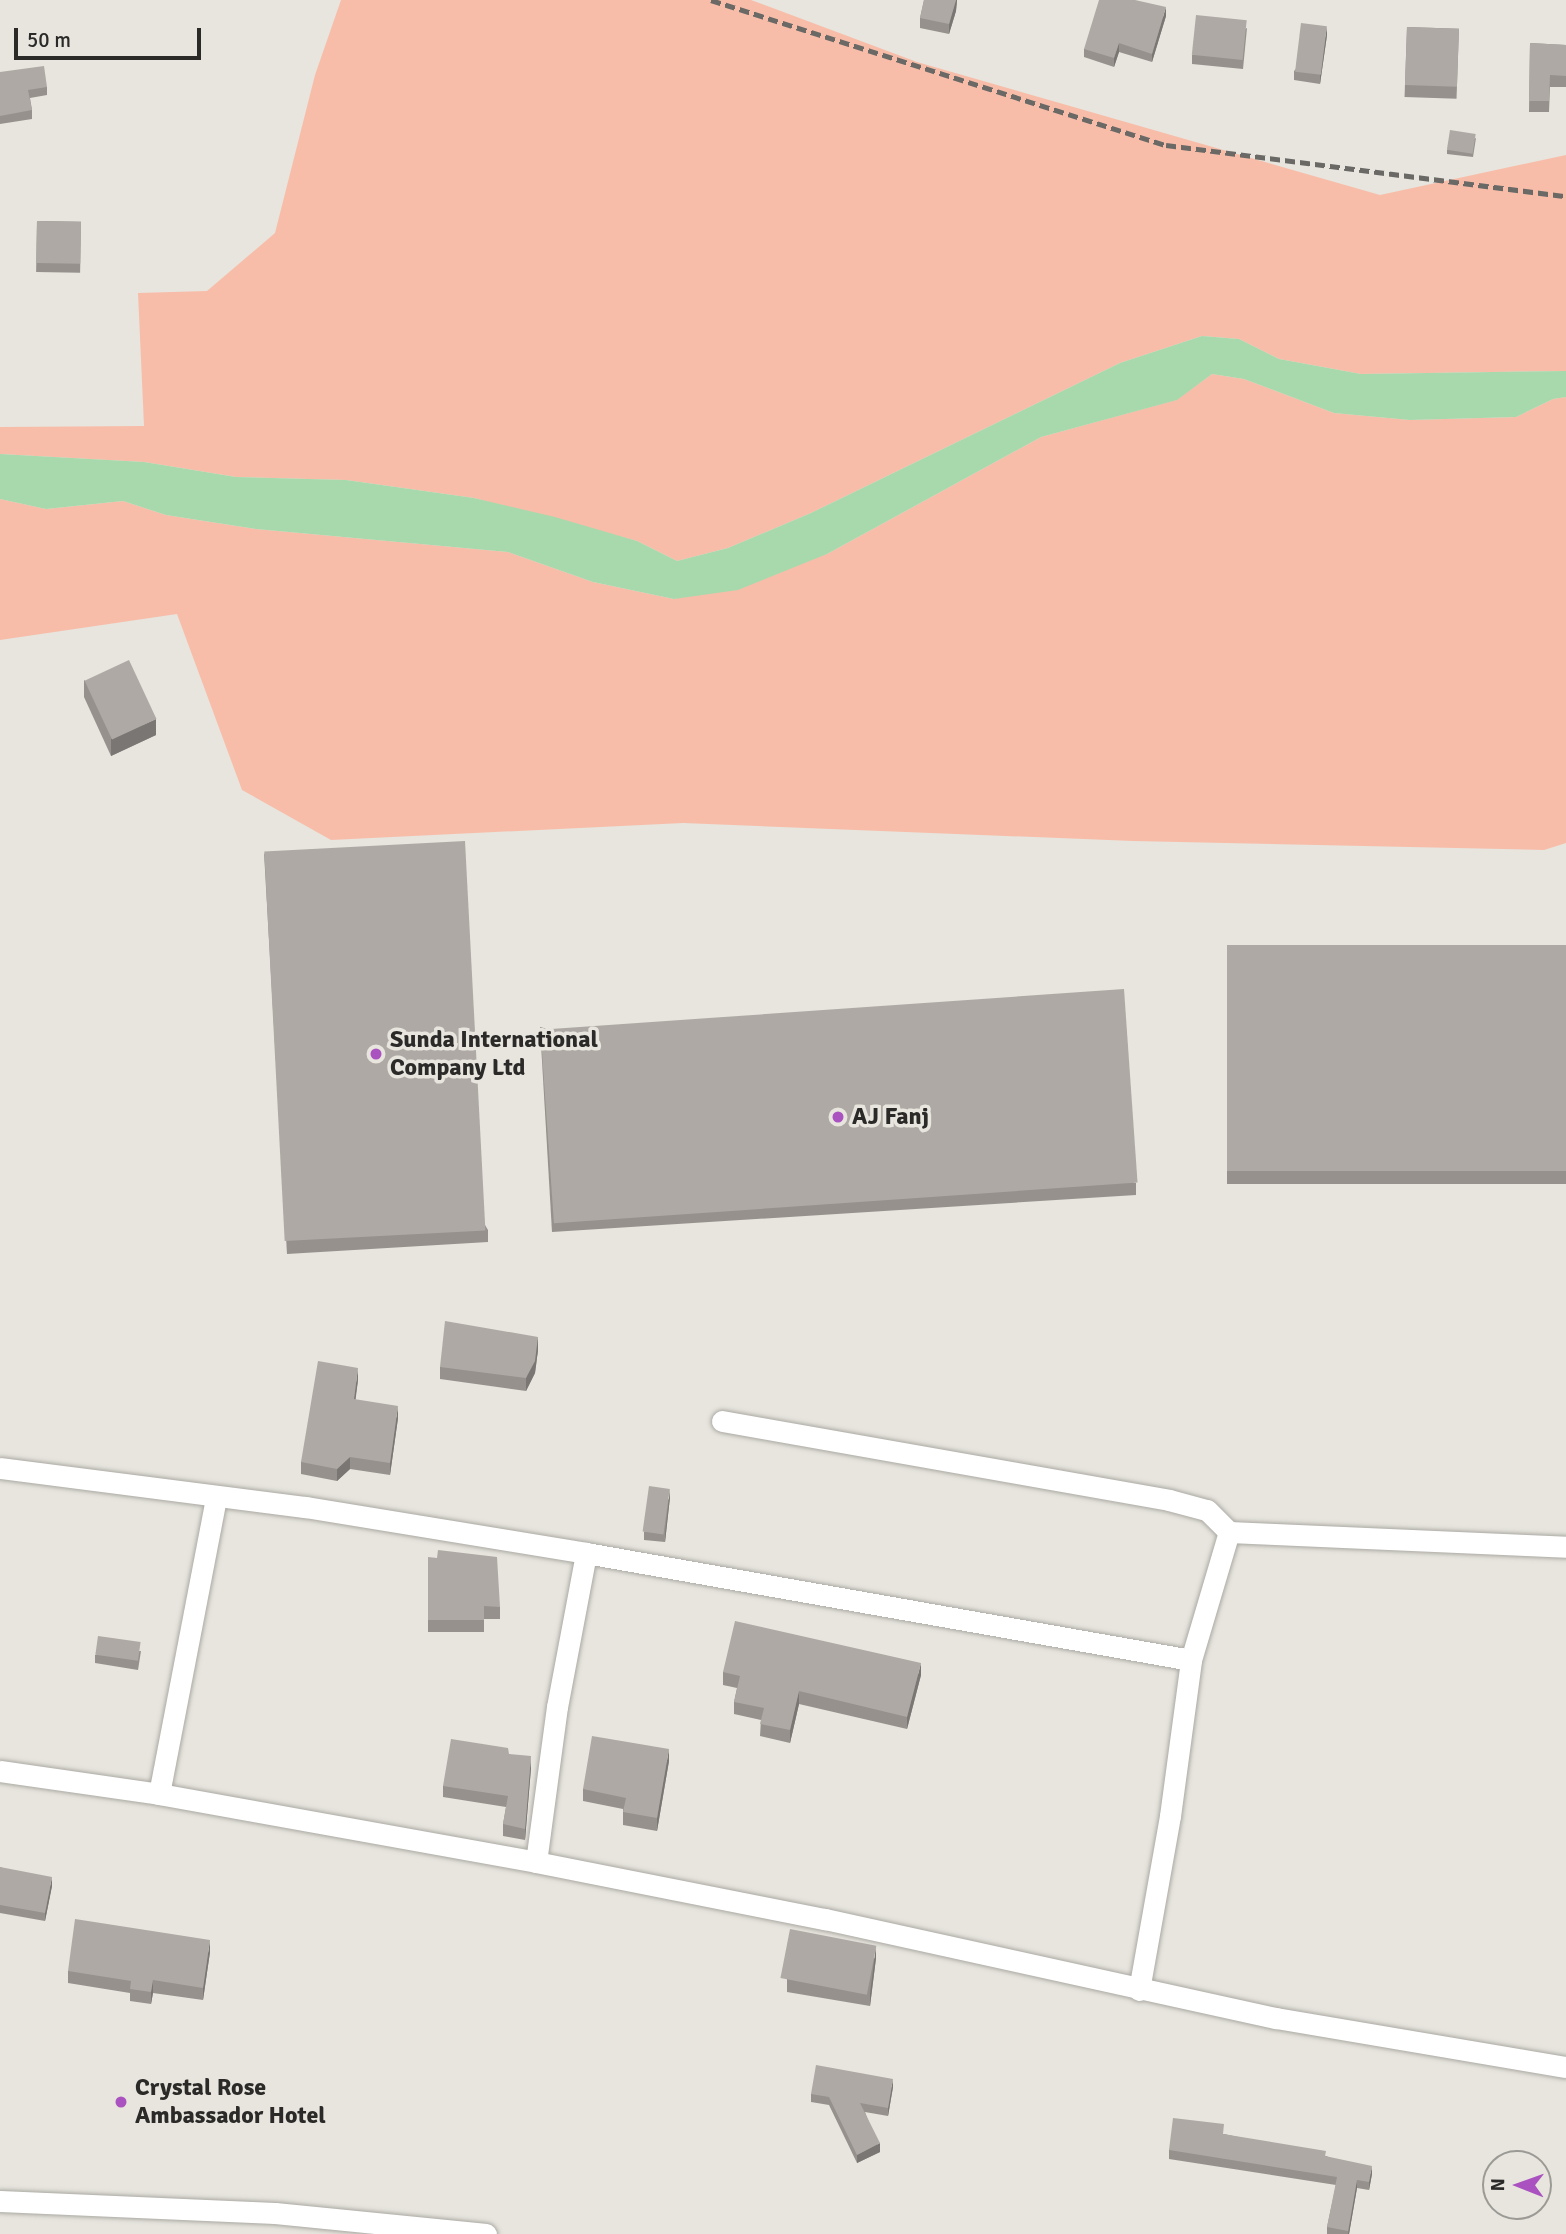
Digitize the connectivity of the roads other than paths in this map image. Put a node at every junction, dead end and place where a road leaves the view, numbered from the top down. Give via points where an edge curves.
1 (722, 1421) dead end
2 (0, 1468) edge
3 (216, 1497) junction
4 (1229, 1532) junction
5 (1566, 1547) edge
6 (586, 1553) junction
7 (1191, 1660) junction
8 (0, 1771) edge
9 (159, 1794) junction
10 (536, 1862) junction
11 (1139, 1990) junction
12 (1566, 2067) edge
13 (0, 2202) edge
14 (486, 2234) edge

1 - 4 street via 1169,1500 1206,1510
2 - 3 street
3 - 6 street
3 - 9 street
4 - 5 street
4 - 7 street
6 - 7 street
6 - 10 street via 557,1707
7 - 11 street via 1170,1816
8 - 9 street
9 - 10 street
10 - 11 street via 825,1919
11 - 12 street
13 - 14 street via 275,2213

